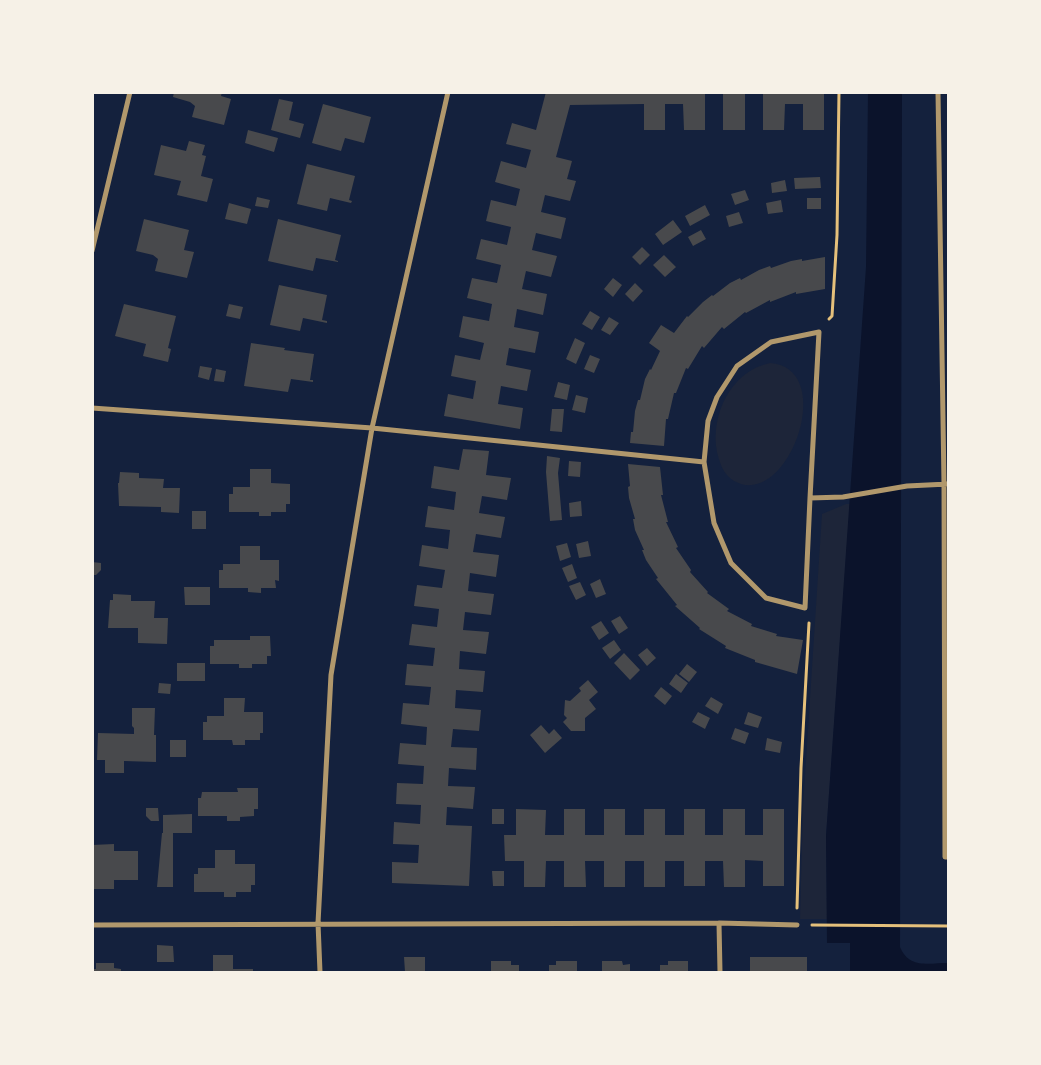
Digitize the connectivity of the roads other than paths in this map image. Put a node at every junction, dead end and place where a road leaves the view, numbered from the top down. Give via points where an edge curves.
1 (130, 92) edge
2 (448, 92) edge
3 (938, 92) edge
4 (92, 251) edge
5 (92, 408) edge
6 (372, 428) junction
7 (704, 462) junction
8 (946, 484) edge
9 (810, 498) junction
10 (948, 857) edge
11 (318, 923) junction
12 (719, 924) junction
13 (92, 925) edge
14 (797, 925) road end
15 (320, 972) edge
16 (720, 972) edge

1 - 4 street
2 - 6 street
3 - 8 street
5 - 6 street
6 - 7 street
6 - 11 street via 331,675
7 - 9 street via 714,523 731,563 766,598 805,608
7 - 9 street via 708,421 717,397 736,366 770,342 819,332
8 - 9 street
8 - 10 street via 945,857
11 - 12 street
11 - 13 street
11 - 15 street
12 - 14 street
12 - 16 street

